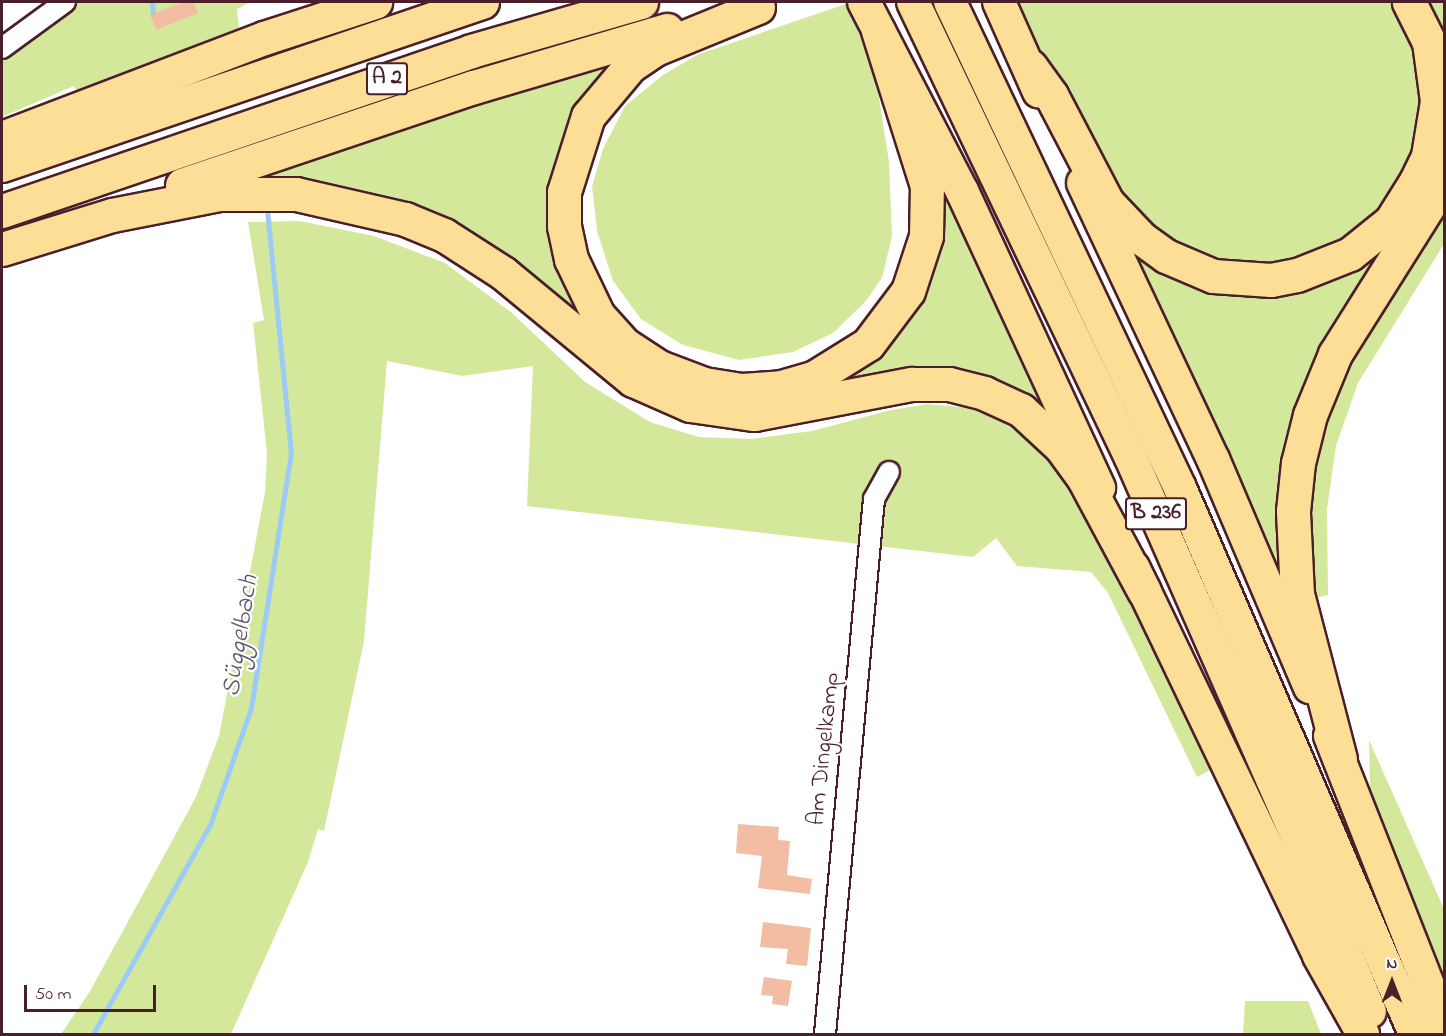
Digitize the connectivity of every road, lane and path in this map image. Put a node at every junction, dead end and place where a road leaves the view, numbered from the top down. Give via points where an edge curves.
1 (65, 2) edge
2 (326, 2) edge
3 (375, 2) edge
4 (482, 2) edge
5 (641, 2) edge
6 (864, 2) edge
7 (913, 2) edge
8 (950, 2) edge
9 (999, 2) edge
10 (1409, 2) edge
11 (769, 4) edge
12 (878, 31) junction
13 (264, 38) junction
14 (2, 48) edge
15 (1030, 66) junction
16 (2, 138) edge
17 (2, 165) edge
18 (1444, 181) edge
19 (2, 211) edge
20 (112, 215) junction
21 (2, 249) edge
22 (889, 472) dead end
23 (1144, 591) junction
24 (1340, 759) junction
25 (1444, 1025) edge
26 (825, 1035) edge
27 (1363, 1035) edge
28 (1379, 1035) edge
29 (1415, 1035) edge

1 - 14 street
2 - 13 highway
3 - 13 highway
4 - 17 highway, A 2
5 - 19 highway, A 2 via 471,51
6 - 12 highway
7 - 28 highway, B 236 via 1135,468 1298,838
8 - 29 highway, B 236 via 1180,488
9 - 15 highway
10 - 15 highway via 1429,42 1437,101 1428,156 1416,181 1391,221 1350,254 1306,272 1271,280 1213,276 1167,256 1141,238 1107,202 1051,95
11 - 12 highway via 655,50 630,66 588,116 564,192 564,226 571,259 598,315 624,344 659,368 704,384 752,389 781,387 815,377 868,344 908,291 926,236 927,186
11 - 20 highway via 474,87 140,199
12 - 23 highway via 905,74 963,191 1073,426
13 - 16 highway
15 - 24 highway via 1040,95 1139,296 1213,459
18 - 24 highway via 1335,354 1310,416 1298,463 1293,511 1297,594
20 - 21 highway
20 - 23 highway via 188,198 257,192 330,199 405,219 444,235 503,273 633,380 690,405 754,414 912,384 949,384 984,393 1021,410 1062,447 1084,479
22 - 26 street, Am Dingelkamp via 874,499
23 - 27 highway via 1319,956
24 - 25 highway

